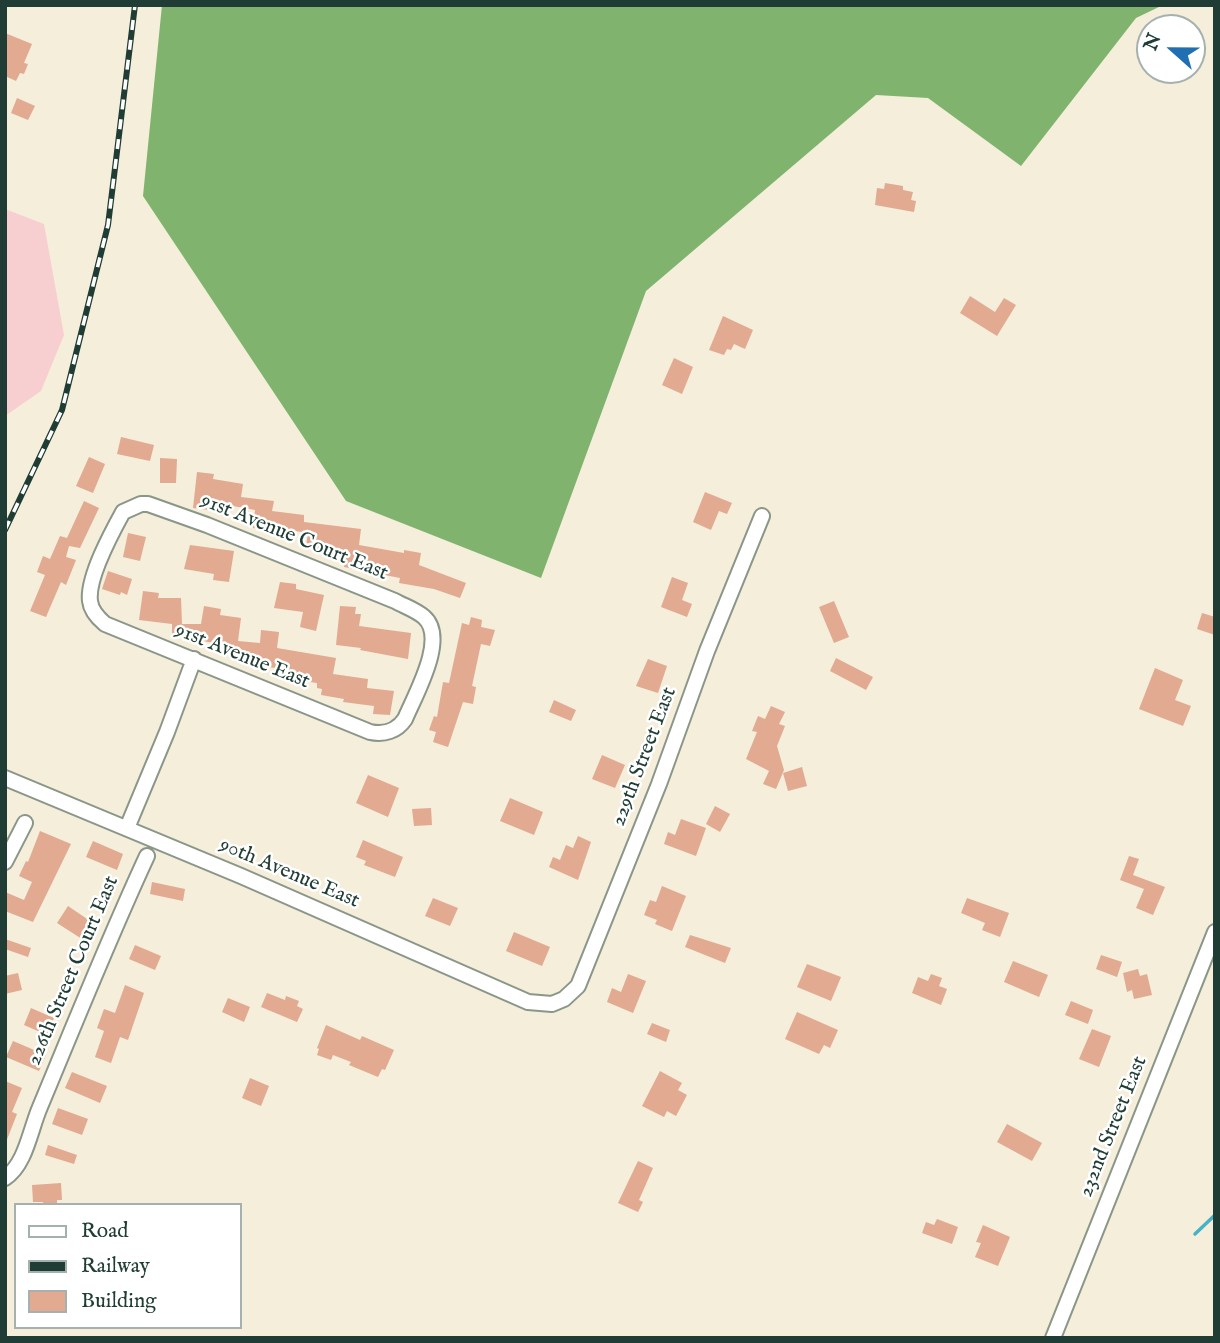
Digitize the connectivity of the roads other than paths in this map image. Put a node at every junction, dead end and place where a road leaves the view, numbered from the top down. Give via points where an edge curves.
1 (132, 506) joint
2 (762, 516) dead end
3 (194, 659) junction
4 (390, 731) joint
5 (5, 778) edge
6 (24, 823) dead end
7 (127, 828) junction
8 (147, 856) dead end
9 (5, 862) edge
10 (1215, 932) edge
11 (556, 1003) joint
12 (5, 1178) edge
13 (1053, 1338) edge

1 - 3 street, 91st Avenue East via 123,512 91,585 93,610 105,624
1 - 4 street, 91st Avenue Court East via 148,504 196,521 424,617 434,640 430,660 405,719
2 - 11 street, 229th Street East via 578,986
3 - 4 street, 91st Avenue East via 357,728 377,734
3 - 7 street
5 - 7 street, 90th Avenue East
6 - 9 street
7 - 11 street, 90th Avenue East via 492,988 528,1002
8 - 12 street, 226th Street Court East via 20,1161
10 - 13 street, 232nd Street East

